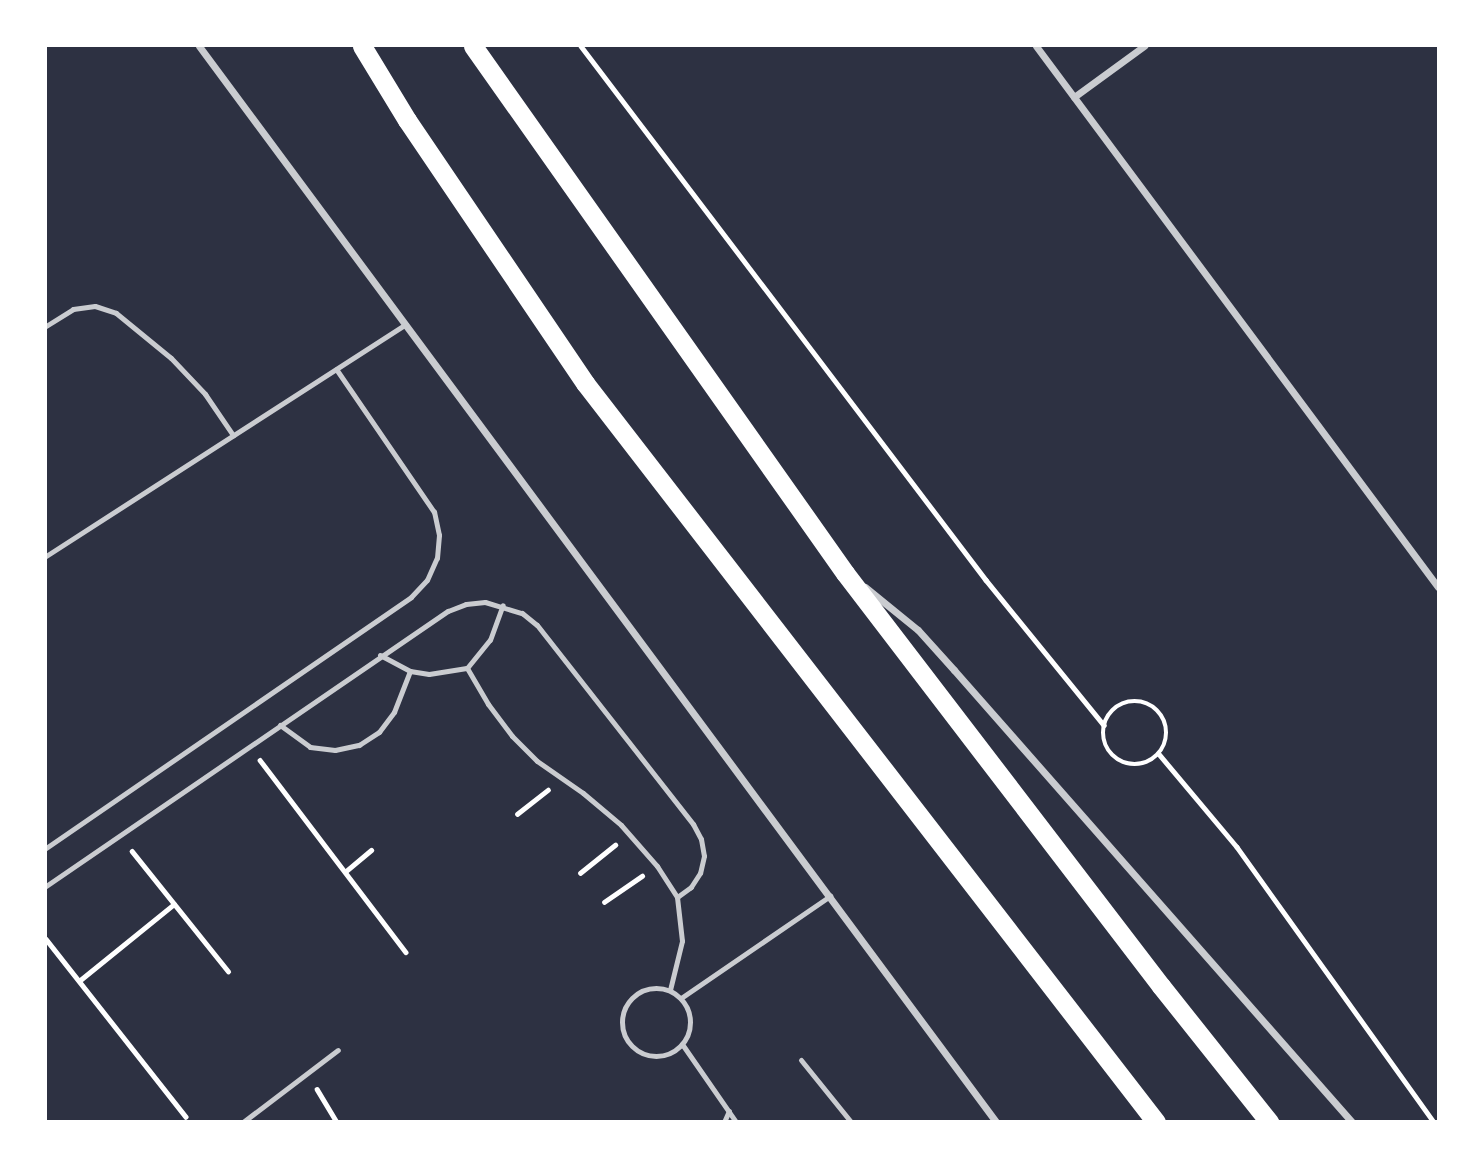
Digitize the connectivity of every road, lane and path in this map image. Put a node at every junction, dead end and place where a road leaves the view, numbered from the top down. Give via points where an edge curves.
1 (199, 46) edge
2 (362, 46) edge
3 (473, 46) edge
4 (581, 46) edge
5 (1036, 46) edge
6 (1144, 46) edge
7 (1074, 97) junction
8 (406, 324) junction
9 (46, 326) edge
10 (336, 369) junction
11 (233, 435) junction
12 (46, 556) edge
13 (845, 573) junction
14 (1438, 587) edge
15 (503, 605) junction
16 (380, 655) junction
17 (467, 668) junction
18 (410, 671) junction
19 (280, 725) junction
20 (1104, 725) junction
21 (249, 746) junction
22 (1159, 754) junction
23 (119, 834) junction
24 (629, 834) junction
25 (46, 848) edge
26 (371, 850) dead end
27 (657, 866) junction
28 (345, 872) junction
29 (580, 873) dead end
30 (46, 886) edge
31 (830, 896) junction
32 (677, 897) junction
33 (604, 902) dead end
34 (174, 904) junction
35 (46, 939) edge
36 (406, 952) dead end
37 (228, 971) dead end
38 (79, 981) junction
39 (670, 990) junction
40 (681, 998) junction
41 (682, 1044) junction
42 (338, 1050) dead end
43 (801, 1060) dead end
44 (307, 1073) junction
45 (729, 1111) junction
46 (186, 1117) dead end
47 (243, 1122) edge
48 (337, 1122) edge
49 (723, 1122) edge
50 (736, 1122) edge
51 (851, 1122) edge
52 (996, 1122) edge
53 (1156, 1122) edge
54 (1269, 1122) edge
55 (1353, 1122) edge
56 (1434, 1122) edge

1 - 8 street
2 - 53 highway via 414,131 585,383
3 - 13 highway
4 - 20 path via 986,580
5 - 7 street
6 - 7 street
7 - 14 street
8 - 10 lane
8 - 31 street
9 - 11 lane via 73,309 95,306 116,313 171,358 205,394
10 - 11 lane
10 - 25 lane via 434,512 437,558 427,580 411,597
11 - 12 lane
13 - 54 highway
13 - 55 street via 918,630
15 - 16 lane via 466,604 448,611
15 - 17 lane via 490,640
15 - 32 lane via 537,625 693,824 704,856 691,887
16 - 18 lane
16 - 19 lane
17 - 18 lane via 438,674
17 - 24 lane via 500,721 537,761 603,808
18 - 19 lane via 394,712 379,732 359,745 335,750 310,747
19 - 21 lane
20 - 22 path via 1106,746 1120,761 1141,765
20 - 22 path via 1123,704 1143,702 1153,707 1166,724 1165,746
21 - 23 lane
21 - 28 path
22 - 56 path via 1237,847
23 - 30 lane
23 - 34 path
24 - 27 lane
24 - 29 path
26 - 28 path
27 - 32 lane
27 - 33 path
28 - 36 path
31 - 40 lane
31 - 52 street
32 - 39 lane via 682,941
34 - 37 path
34 - 38 path
35 - 38 path
38 - 46 path
39 - 40 lane
39 - 41 lane via 658,988 635,995 626,1005 623,1029 636,1049 648,1055 660,1056
40 - 41 lane via 690,1021
41 - 45 lane
42 - 44 lane
43 - 51 lane
44 - 47 lane
44 - 48 path
45 - 49 lane
45 - 50 lane

